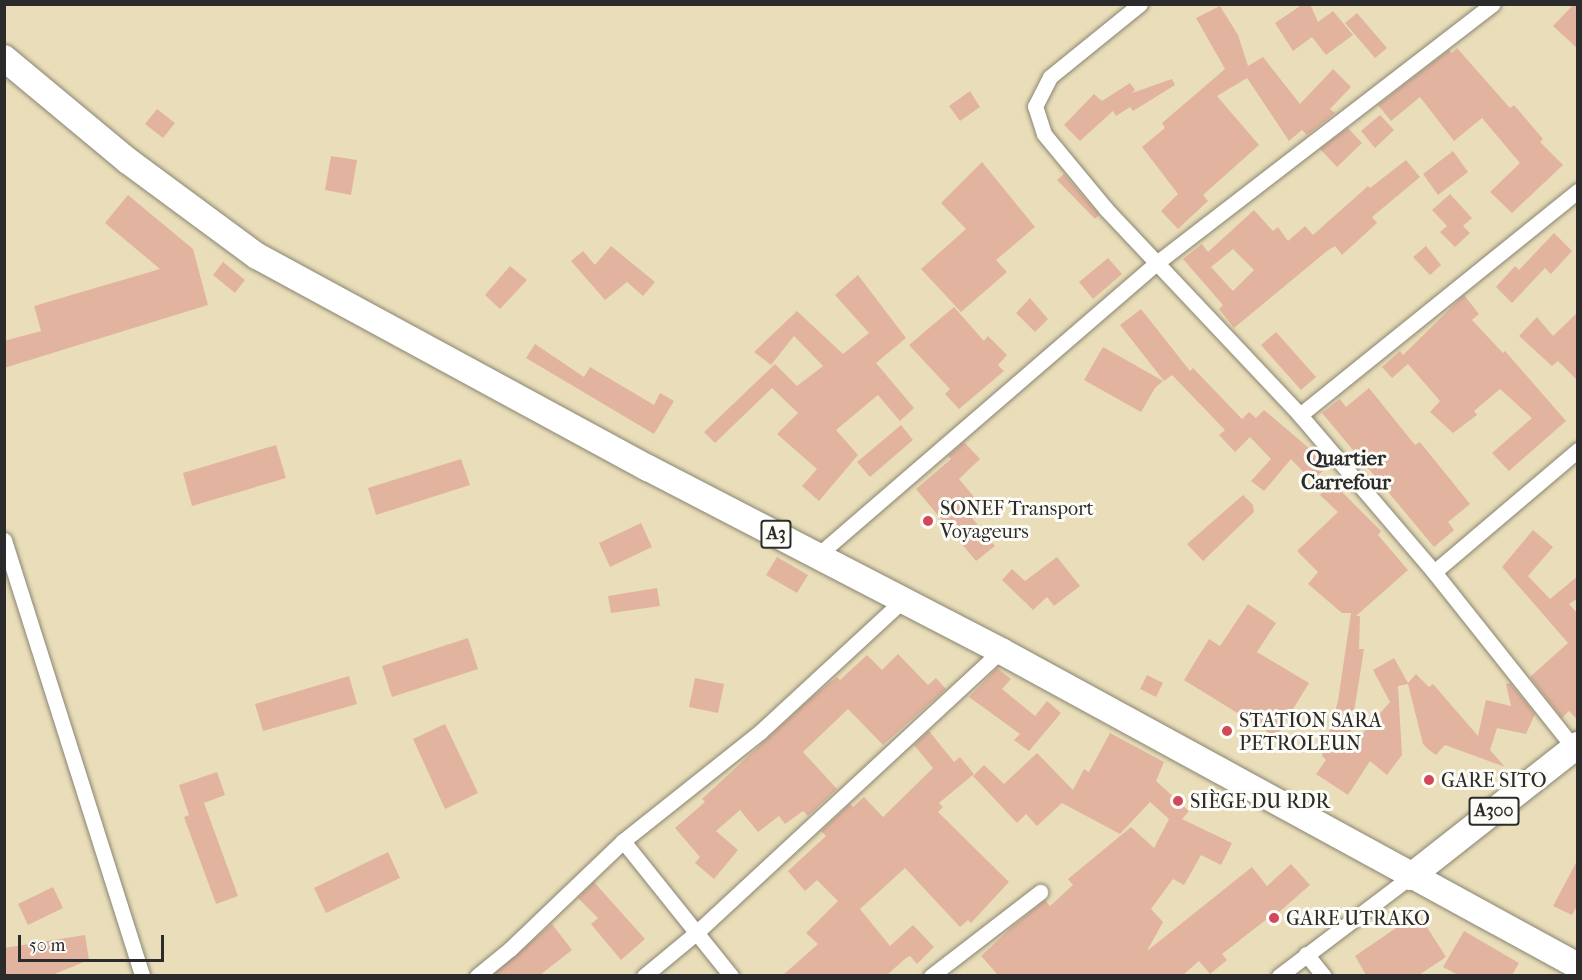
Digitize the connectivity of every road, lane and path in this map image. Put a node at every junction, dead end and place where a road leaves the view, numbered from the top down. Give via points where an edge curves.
1 (1140, 4) edge
2 (1493, 4) edge
3 (4, 58) edge
4 (1578, 191) edge
5 (1159, 261) junction
6 (1300, 416) junction
7 (1578, 450) edge
8 (4, 540) edge
9 (818, 555) junction
10 (1434, 572) junction
11 (903, 600) junction
12 (1001, 651) junction
13 (1576, 747) edge
14 (623, 841) junction
15 (1410, 876) junction
16 (1040, 892) dead end
17 (696, 933) junction
18 (1306, 954) junction
19 (1578, 966) edge
20 (142, 975) edge
21 (477, 975) edge
22 (644, 975) edge
23 (730, 975) edge
24 (931, 975) edge
25 (1279, 975) edge
26 (1324, 975) edge

1 - 5 street via 1050,77 1035,106 1044,134 1106,209
2 - 5 street
3 - 9 highway, A3 via 128,161 257,256 565,424
4 - 6 street
5 - 6 street
5 - 9 street
6 - 10 street
7 - 10 street
8 - 20 street
9 - 11 highway, A3
10 - 13 street
11 - 12 highway, A3
11 - 14 street via 760,732
12 - 15 highway, A3
12 - 17 street
13 - 15 highway, A300
14 - 17 street
14 - 21 street via 510,949
15 - 18 street
15 - 19 highway, A3
16 - 24 street
17 - 22 street
17 - 23 street
18 - 25 street
18 - 26 street

